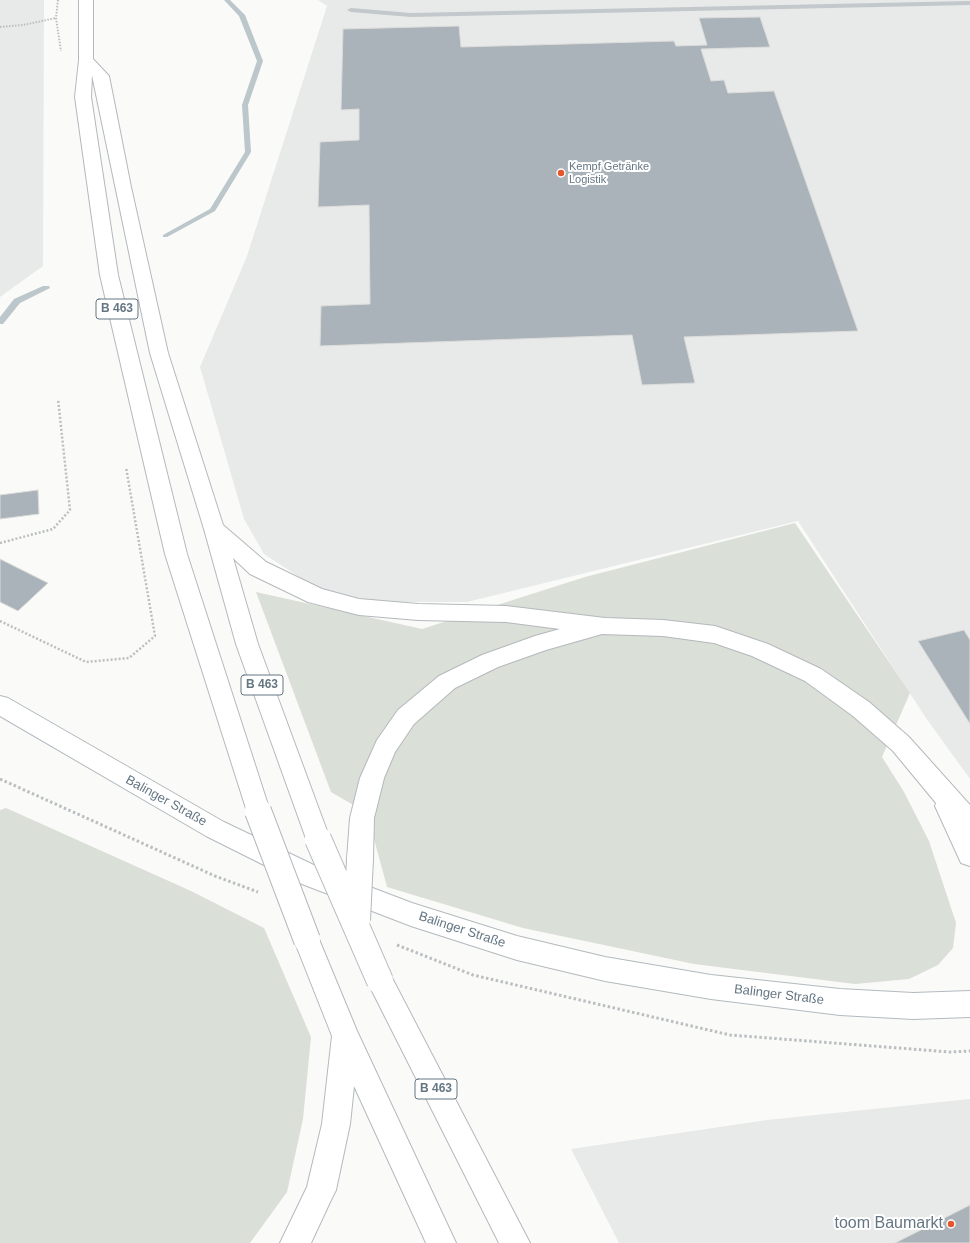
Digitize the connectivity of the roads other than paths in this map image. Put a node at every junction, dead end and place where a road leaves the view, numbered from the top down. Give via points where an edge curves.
1 (86, 0) edge
2 (970, 3) edge
3 (350, 10) dead end
4 (86, 60) junction
5 (214, 529) junction
6 (605, 626) junction
7 (0, 706) edge
8 (939, 789) junction
9 (970, 822) edge
10 (970, 855) edge
11 (356, 924) junction
12 (970, 1004) edge
13 (345, 1036) junction
14 (295, 1243) edge
15 (441, 1243) edge
16 (515, 1243) edge

1 - 4 main road, B 463
2 - 3 lane via 411,15
4 - 5 main road, B 463 via 101,76 159,353
4 - 13 main road, B 463, bridge via 83,97 109,275 176,554 258,810
5 - 6 main road via 258,568 316,596 359,607 418,612 506,614
5 - 11 main road, B 463, bridge via 247,644 318,839
6 - 8 main road via 662,628 715,635 760,650 813,675 861,709 901,744
6 - 11 main road, bridge via 543,642 490,661 447,682 406,717 385,747 372,778 362,818
7 - 12 main road, Balinger Straße via 215,829 311,876 411,914 517,948 606,969 719,988 840,1002 913,1006
8 - 9 main road
8 - 10 main road
11 - 16 main road, B 463, bridge via 380,981
13 - 14 main road via 336,1124 321,1190
13 - 15 main road, B 463

